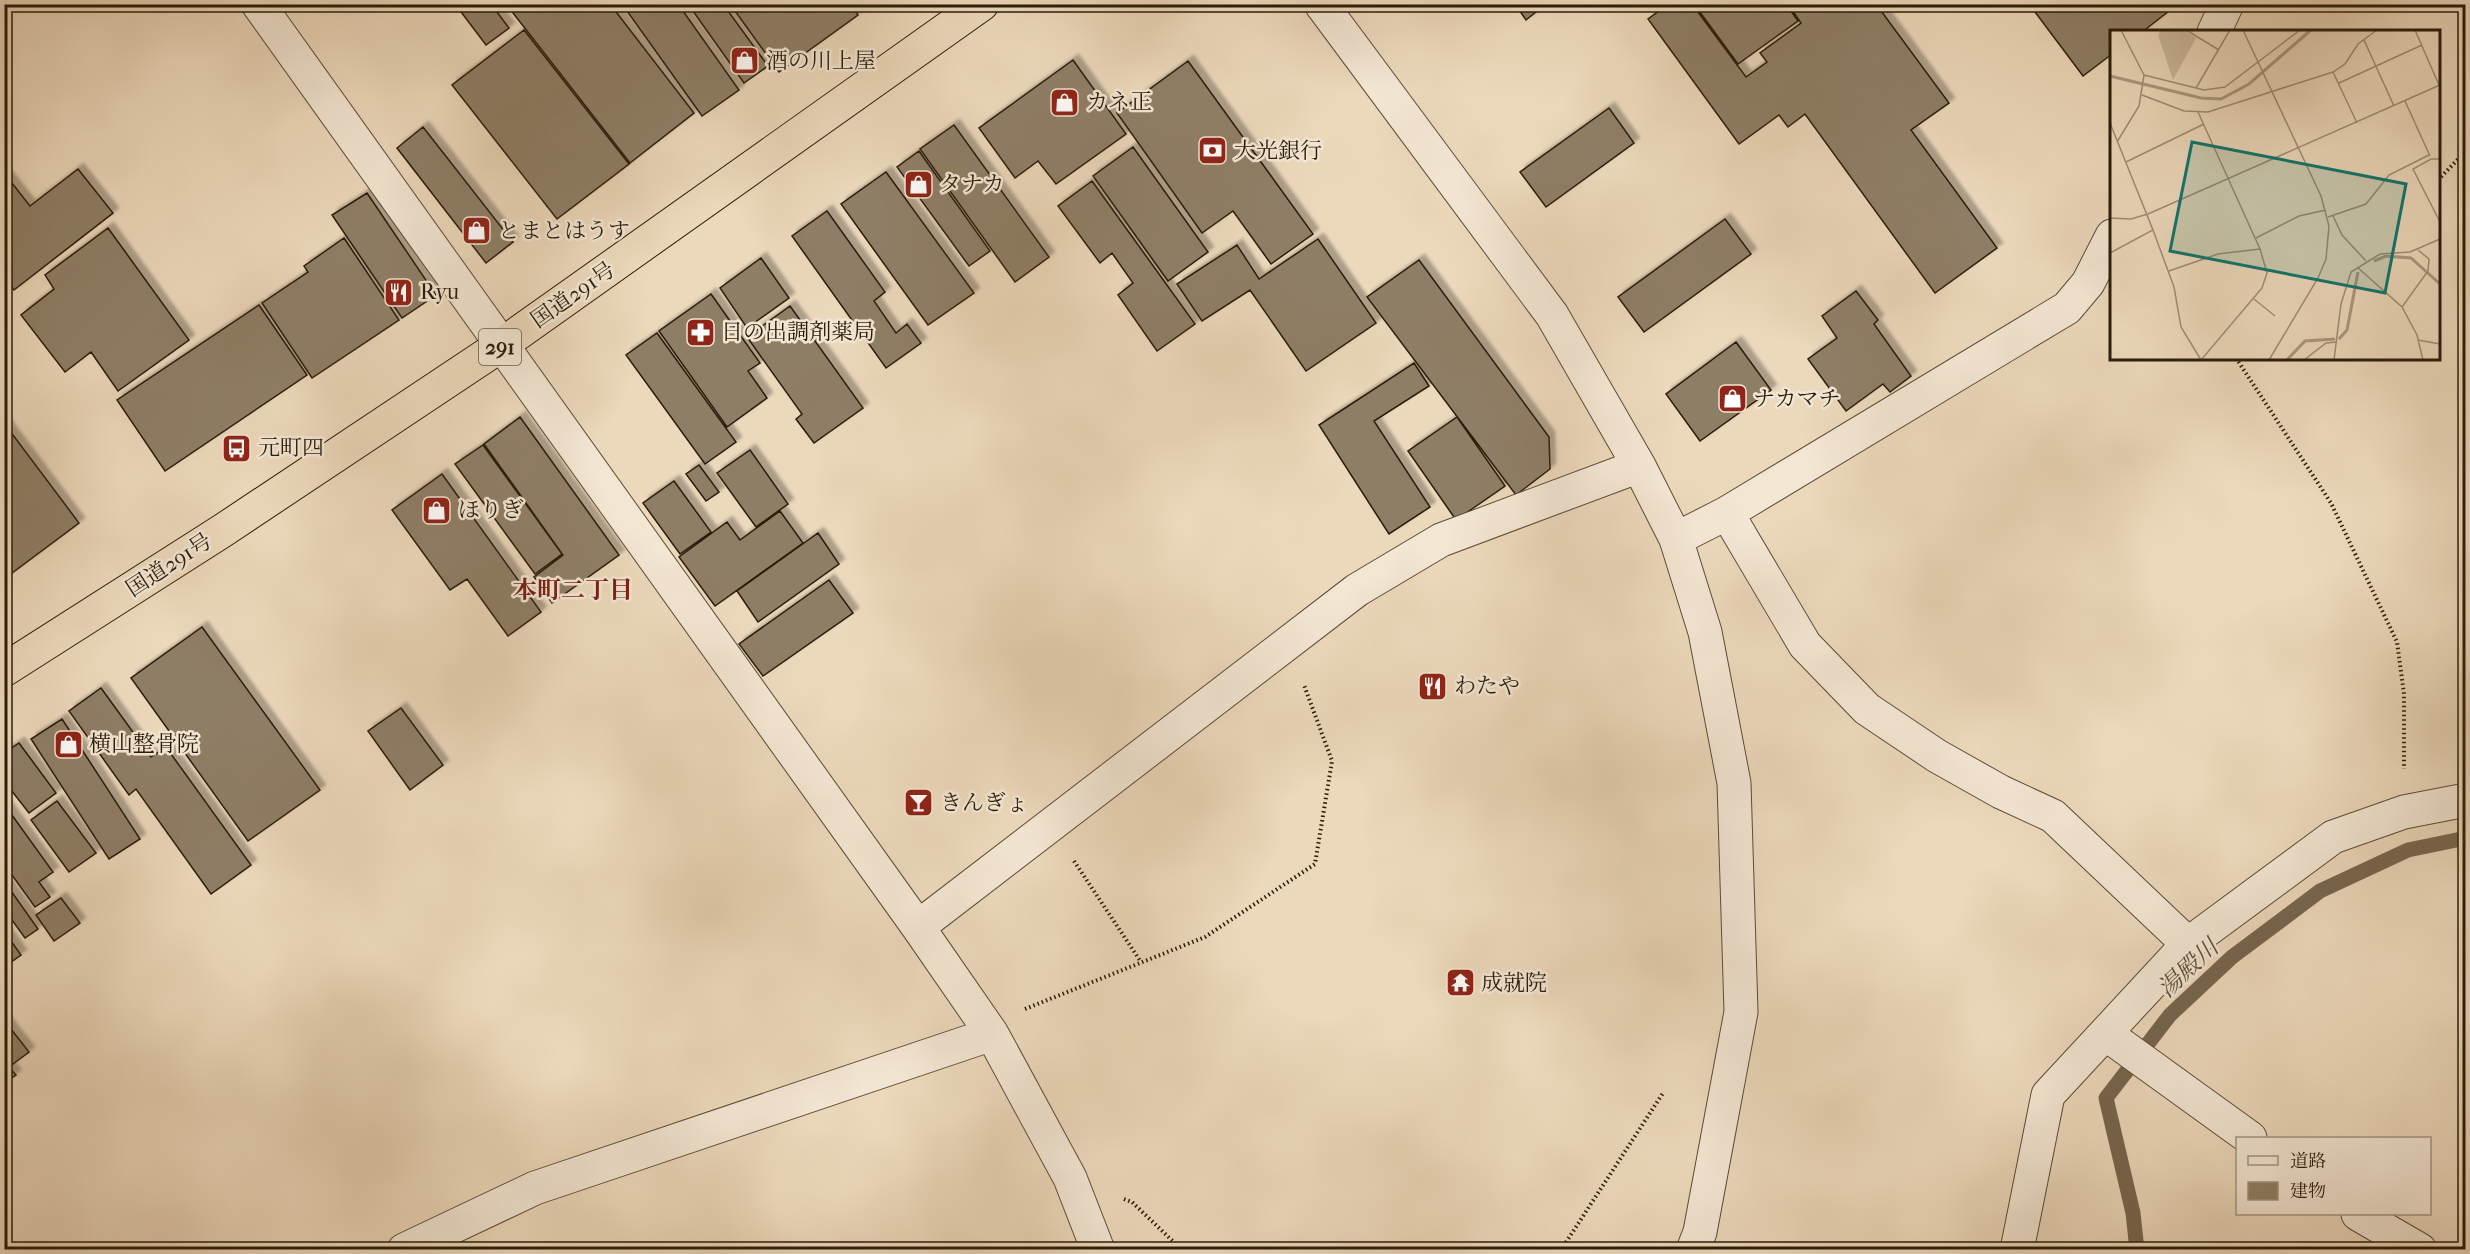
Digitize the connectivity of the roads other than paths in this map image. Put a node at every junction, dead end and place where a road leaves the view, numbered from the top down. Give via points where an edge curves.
1 (258, 4) edge
2 (982, 4) edge
3 (1322, 4) edge
4 (2227, 4) edge
5 (2215, 30) edge
6 (2110, 240) edge
7 (500, 346) junction
8 (1639, 466) junction
9 (1727, 513) junction
10 (1676, 539) junction
11 (4, 670) edge
12 (2466, 800) edge
13 (918, 927) junction
14 (2188, 944) junction
15 (989, 1030) junction
16 (2110, 1037) junction
17 (2249, 1137) edge
18 (2360, 1215) edge
19 (404, 1250) edge
20 (1098, 1250) edge
21 (1693, 1250) edge
22 (2017, 1250) edge
23 (2420, 1250) edge

1 - 7 street
2 - 7 highway, 国道291号 / 291
3 - 8 street via 1552,315
4 - 5 street
6 - 9 street via 2088,283 2067,308
7 - 11 highway, 国道291号 / 291
7 - 13 street
8 - 10 street
8 - 13 street via 1441,540 1357,590
9 - 10 street
9 - 14 street via 1805,645 1867,709 2001,792 2054,816
10 - 21 street via 1705,632 1734,783 1741,1012 1700,1232
12 - 14 street via 2404,812 2333,837
13 - 15 street
14 - 16 street
15 - 19 street via 535,1188
15 - 20 street via 1070,1178
16 - 17 street
16 - 22 street via 2048,1095
18 - 23 street

